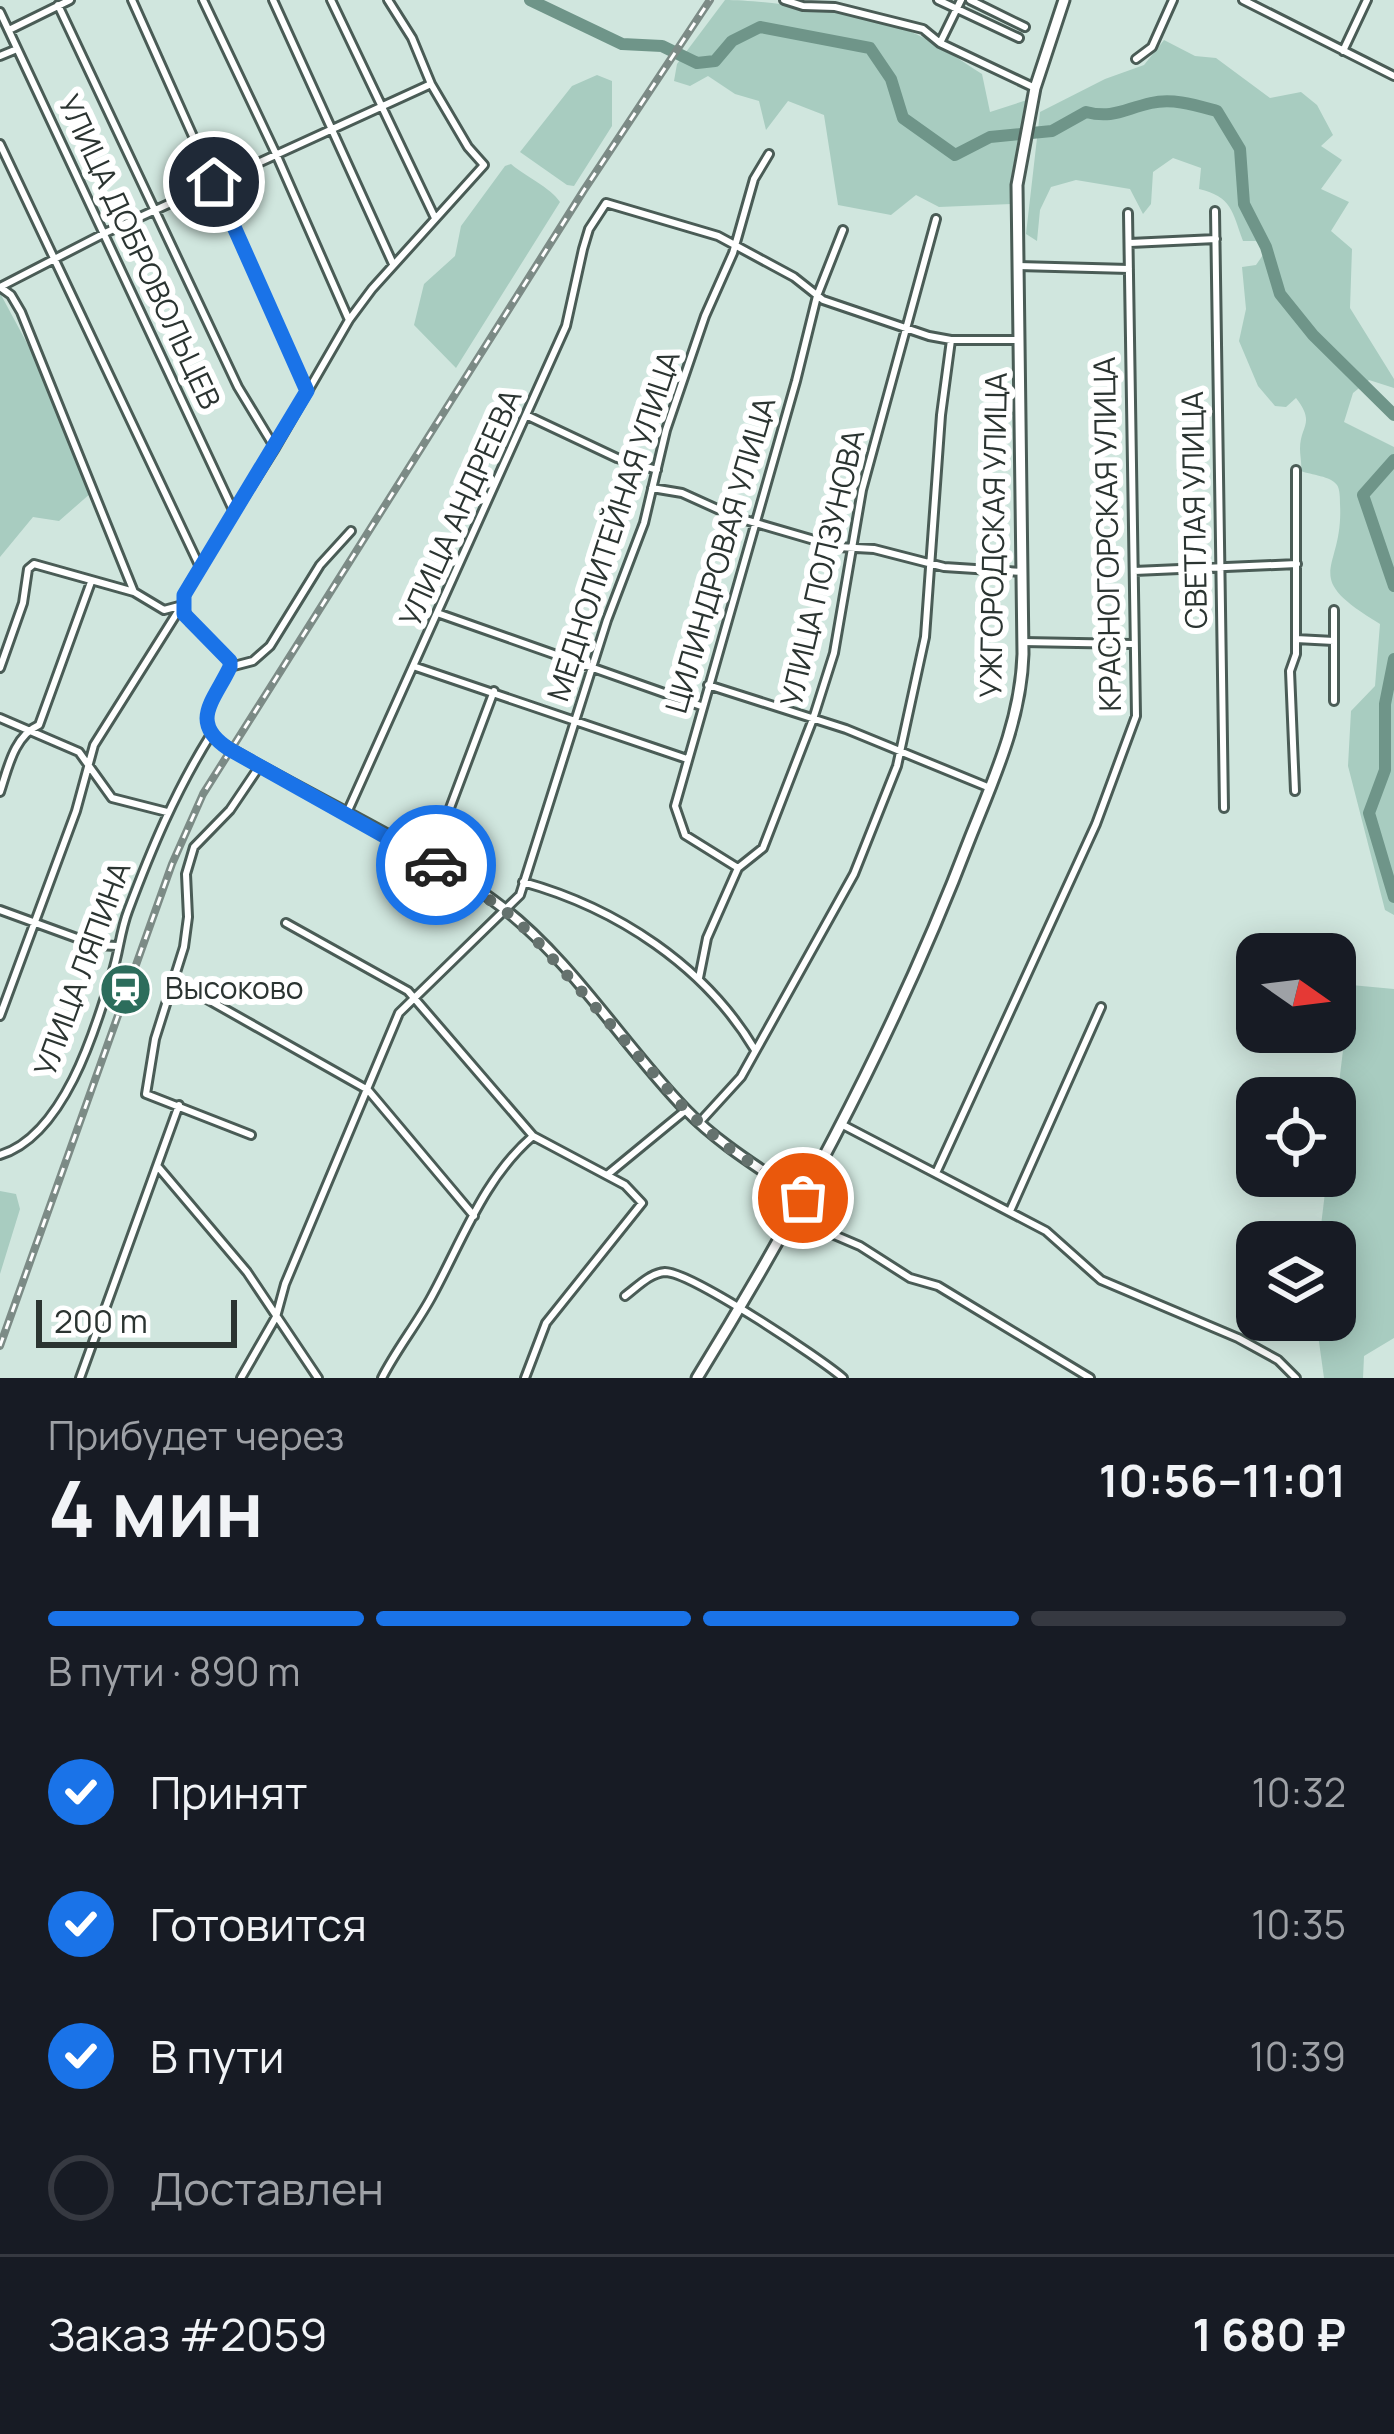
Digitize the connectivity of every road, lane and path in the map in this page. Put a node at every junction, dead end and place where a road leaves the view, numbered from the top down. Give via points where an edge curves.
1 (70, 0) edge
2 (132, 0) edge
3 (203, 0) edge
4 (272, 0) edge
5 (331, 0) edge
6 (388, 0) edge
7 (784, 0) edge
8 (938, 0) edge
9 (966, 0) edge
10 (1064, 0) edge
11 (1173, 0) edge
12 (1244, 0) edge
13 (1268, 0) edge
14 (1367, 0) edge
15 (58, 5) junction
16 (957, 9) junction
17 (1263, 10) junction
18 (0, 12) edge
19 (1025, 26) dead end
20 (9, 30) junction
21 (1019, 38) dead end
22 (940, 43) junction
23 (17, 49) junction
24 (1343, 51) junction
25 (0, 56) edge
26 (1136, 59) dead end
27 (1394, 76) edge
28 (431, 84) junction
29 (1035, 88) junction
30 (380, 104) junction
31 (331, 128) junction
32 (0, 144) edge
33 (276, 154) junction
34 (770, 154) dead end
35 (214, 182) junction
36 (1215, 211) dead end
37 (154, 212) junction
38 (1128, 213) dead end
39 (435, 218) junction
40 (936, 219) dead end
41 (843, 230) dead end
42 (105, 233) junction
43 (1216, 239) junction
44 (1129, 244) junction
45 (735, 246) junction
46 (53, 259) junction
47 (394, 266) junction
48 (1018, 266) junction
49 (1129, 269) junction
50 (0, 287) edge
51 (817, 296) junction
52 (349, 320) junction
53 (907, 328) junction
54 (951, 340) junction
55 (1020, 340) junction
56 (307, 391) junction
57 (528, 416) junction
58 (275, 448) junction
59 (657, 470) junction
60 (1296, 470) dead end
61 (652, 488) junction
62 (234, 512) junction
63 (755, 524) junction
64 (351, 531) dead end
65 (853, 548) junction
66 (1297, 564) junction
67 (932, 565) junction
68 (200, 567) junction
69 (1220, 568) junction
70 (1134, 571) junction
71 (1023, 572) junction
72 (91, 582) junction
73 (134, 592) junction
74 (182, 605) junction
75 (1334, 610) dead end
76 (440, 614) junction
77 (1296, 640) junction
78 (1334, 640) junction
79 (1023, 642) junction
80 (1132, 644) junction
81 (230, 667) junction
82 (416, 667) junction
83 (0, 668) edge
84 (595, 668) junction
85 (708, 686) junction
86 (494, 691) junction
87 (1334, 701) dead end
88 (701, 706) junction
89 (0, 718) edge
90 (813, 719) junction
91 (578, 720) junction
92 (26, 731) junction
93 (210, 736) junction
94 (225, 746) joint
95 (899, 752) junction
96 (687, 759) junction
97 (87, 763) junction
98 (259, 767) junction
99 (990, 788) junction
100 (1295, 791) dead end
101 (0, 792) edge
102 (1224, 808) dead end
103 (166, 812) junction
104 (346, 815) junction
105 (430, 861) junction
106 (738, 868) junction
107 (523, 882) junction
108 (502, 908) junction
109 (0, 910) edge
110 (35, 923) junction
111 (286, 923) dead end
112 (117, 946) junction
113 (699, 978) junction
114 (175, 982) junction
115 (414, 999) junction
116 (1101, 1007) dead end
117 (0, 1016) edge
118 (755, 1050) junction
119 (368, 1090) junction
120 (179, 1105) junction
121 (686, 1110) junction
122 (699, 1123) junction
123 (841, 1124) junction
124 (251, 1135) dead end
125 (533, 1136) junction
126 (0, 1155) edge
127 (159, 1168) junction
128 (936, 1173) junction
129 (607, 1175) junction
130 (803, 1198) junction
131 (1010, 1211) junction
132 (474, 1216) junction
133 (792, 1217) junction
134 (625, 1295) dead end
135 (740, 1310) junction
136 (276, 1317) junction
137 (80, 1378) edge
138 (241, 1378) edge
139 (318, 1378) edge
140 (382, 1378) edge
141 (525, 1378) edge
142 (697, 1378) edge
143 (843, 1378) edge
144 (1090, 1378) edge
145 (1296, 1378) edge

1 - 15 street
2 - 35 street
3 - 33 street
4 - 31 street
5 - 30 street
6 - 28 street
7 - 22 street via 923,29
8 - 16 street
9 - 16 street
9 - 19 street
10 - 29 main road, УЖГОРОДСКАЯ УЛИЦА
11 - 26 street via 1152,47
12 - 17 street
13 - 17 street
14 - 24 street
15 - 20 street
15 - 37 street
16 - 21 street
16 - 22 street
17 - 24 street
18 - 20 street, УЛИЦА ДОБРОВОЛЬЦЕВ
20 - 23 street, УЛИЦА ДОБРОВОЛЬЦЕВ
22 - 29 street
23 - 25 street
23 - 42 street, УЛИЦА ДОБРОВОЛЬЦЕВ
24 - 27 street
28 - 30 street
28 - 39 street via 484,165
29 - 48 main road, УЖГОРОДСКАЯ УЛИЦА via 1017,185
30 - 31 street
30 - 39 street
31 - 33 street
31 - 47 street
32 - 46 street
33 - 35 street
33 - 52 street
34 - 45 street, МЕДНОЛИТЕЙНАЯ УЛИЦА
35 - 37 street
35 - 56 street
36 - 43 street, СВЕТЛАЯ УЛИЦА
37 - 42 street
37 - 58 street
38 - 44 street, КРАСНОГОРСКАЯ УЛИЦА
39 - 47 street
40 - 53 street, УЛИЦА ПОЛЗУНОВА
41 - 51 street, ЦИЛИНДРОВАЯ УЛИЦА
42 - 46 street
42 - 62 street, УЛИЦА ДОБРОВОЛЬЦЕВ
43 - 44 street
43 - 69 street, СВЕТЛАЯ УЛИЦА
44 - 49 street, КРАСНОГОРСКАЯ УЛИЦА
45 - 51 street
45 - 57 street, УЛИЦА АНДРЕЕВА via 606,203 590,229 566,326
45 - 59 street, МЕДНОЛИТЕЙНАЯ УЛИЦА
46 - 50 street
46 - 68 street
47 - 52 street
48 - 49 street
48 - 55 main road, УЖГОРОДСКАЯ УЛИЦА
49 - 70 street, КРАСНОГОРСКАЯ УЛИЦА
50 - 73 street via 21,312
51 - 53 street
51 - 63 street, ЦИЛИНДРОВАЯ УЛИЦА
52 - 56 street
53 - 54 street
53 - 65 street, УЛИЦА ПОЛЗУНОВА
54 - 55 street
54 - 67 street
55 - 71 main road, УЖГОРОДСКАЯ УЛИЦА
56 - 58 street
57 - 59 street
57 - 76 street, УЛИЦА АНДРЕЕВА
58 - 62 street
59 - 61 street, МЕДНОЛИТЕЙНАЯ УЛИЦА
60 - 66 street
61 - 63 street
61 - 84 street, МЕДНОЛИТЕЙНАЯ УЛИЦА
62 - 68 street
63 - 65 street
63 - 85 street, ЦИЛИНДРОВАЯ УЛИЦА
64 - 81 street via 261,656
65 - 67 street
65 - 90 street, УЛИЦА ПОЛЗУНОВА
66 - 69 street
66 - 77 street
67 - 71 street
67 - 95 street
68 - 74 street
69 - 70 street
69 - 102 street, СВЕТЛАЯ УЛИЦА
70 - 80 street, КРАСНОГОРСКАЯ УЛИЦА
71 - 79 main road, УЖГОРОДСКАЯ УЛИЦА
72 - 73 street
72 - 83 street via 34,564 28,569
72 - 92 street via 39,725
73 - 74 street via 164,610
74 - 81 street
74 - 97 street
75 - 78 street
76 - 82 street, УЛИЦА АНДРЕЕВА
76 - 84 street
77 - 78 street
77 - 100 street via 1289,671
78 - 87 street
79 - 80 street
79 - 99 main road, УЖГОРОДСКАЯ УЛИЦА via 1020,700
80 - 128 street, КРАСНОГОРСКАЯ УЛИЦА via 1134,725
81 - 93 street, УЛИЦА ЛЯПИНА via 209,704
82 - 86 street
82 - 104 street, УЛИЦА АНДРЕЕВА
84 - 88 street
84 - 91 street, МЕДНОЛИТЕЙНАЯ УЛИЦА
85 - 88 street, ЦИЛИНДРОВАЯ УЛИЦА
85 - 90 street
86 - 91 street
86 - 105 street
88 - 96 street, ЦИЛИНДРОВАЯ УЛИЦА
89 - 92 street
90 - 95 street
90 - 106 street, УЛИЦА ПОЛЗУНОВА via 763,848
91 - 96 street
91 - 107 street, МЕДНОЛИТЕЙНАЯ УЛИЦА
92 - 97 street via 79,752
92 - 101 street
93 - 94 street
93 - 103 street, УЛИЦА ЛЯПИНА
94 - 98 street
95 - 99 street
95 - 118 street via 854,874
96 - 106 street, ЦИЛИНДРОВАЯ УЛИЦА via 677,820 685,835
97 - 103 street via 112,798
97 - 110 street
98 - 104 street
98 - 114 street via 194,847
99 - 123 main road, УЖГОРОДСКАЯ УЛИЦА via 923,959
103 - 112 street, УЛИЦА ЛЯПИНА
104 - 105 street
105 - 108 street
106 - 113 street, УЛИЦА ПОЛЗУНОВА
107 - 108 street, МЕДНОЛИТЕЙНАЯ УЛИЦА
107 - 113 street via 629,926
108 - 115 street, МЕДНОЛИТЕЙНАЯ УЛИЦА
108 - 121 street
109 - 110 street
110 - 112 street
110 - 117 street
111 - 115 street
112 - 126 street, УЛИЦА ЛЯПИНА via 74,1078 36,1137
113 - 118 street
114 - 119 street
114 - 120 street via 146,1094
115 - 119 street, МЕДНОЛИТЕЙНАЯ УЛИЦА via 399,1013
115 - 125 street
116 - 131 street
118 - 122 street
119 - 132 street
119 - 136 street, МЕДНОЛИТЕЙНАЯ УЛИЦА
120 - 124 street
120 - 127 street
121 - 122 street
121 - 129 street
122 - 130 street
123 - 128 street
123 - 130 main road, УЖГОРОДСКАЯ УЛИЦА
125 - 129 street
125 - 132 street via 509,1156
127 - 136 street
127 - 137 street
128 - 131 street
129 - 141 street via 642,1203 546,1323
130 - 133 main road, УЖГОРОДСКАЯ УЛИЦА
131 - 145 street via 1101,1280 1238,1338
132 - 140 street
133 - 135 main road, УЖГОРОДСКАЯ УЛИЦА
133 - 144 street via 938,1286
134 - 135 street via 668,1272
135 - 142 main road, УЖГОРОДСКАЯ УЛИЦА
135 - 143 street
136 - 138 street, МЕДНОЛИТЕЙНАЯ УЛИЦА
136 - 139 street

